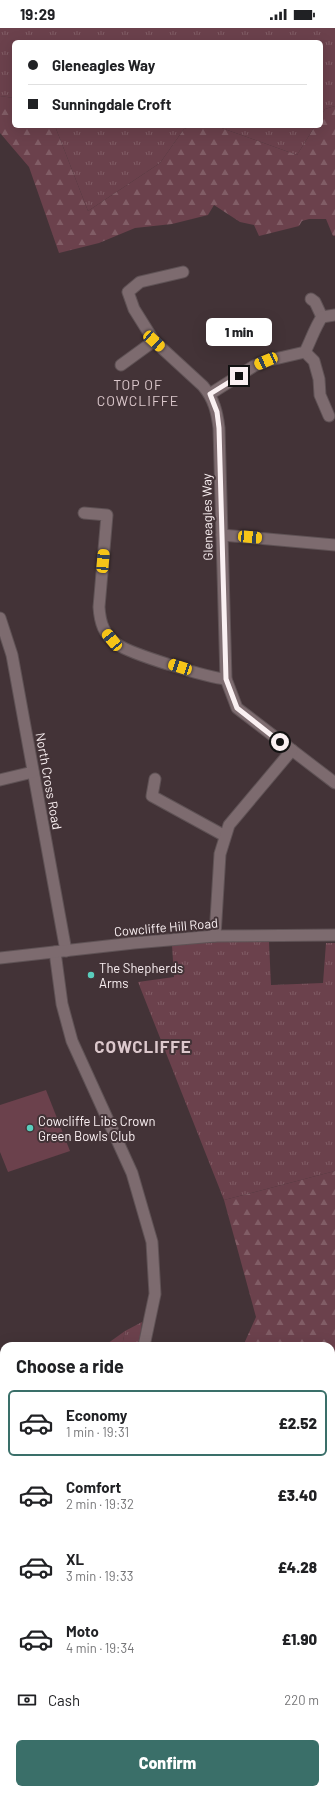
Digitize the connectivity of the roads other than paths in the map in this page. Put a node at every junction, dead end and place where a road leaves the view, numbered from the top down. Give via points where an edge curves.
1 (183, 272) dead end
2 (311, 299) dead end
3 (335, 315) edge
4 (322, 317) junction
5 (154, 341) junction
6 (305, 352) junction
7 (121, 365) dead end
8 (210, 394) junction
9 (329, 416) dead end
10 (84, 513) dead end
11 (222, 535) junction
12 (335, 545) edge
13 (0, 618) edge
14 (226, 679) junction
15 (292, 750) junction
16 (33, 772) junction
17 (155, 779) dead end
18 (0, 780) edge
19 (335, 783) edge
20 (225, 836) junction
21 (335, 935) edge
22 (215, 936) junction
23 (60, 952) junction
24 (0, 958) edge
25 (145, 1342) edge

1 - 5 street, Gleneagles Way via 140,282 128,292 134,309
2 - 4 street
3 - 4 street
4 - 6 street
5 - 7 street
5 - 8 street, Gleneagles Way
6 - 8 street via 260,364
6 - 9 street via 314,361 320,395
8 - 11 street, Gleneagles Way via 217,412 219,428
10 - 14 street via 107,515 99,607 103,629 112,640 126,649 207,676
11 - 12 street
11 - 14 street, Gleneagles Way
13 - 16 street, North Cross Road via 12,655
14 - 15 street, Gleneagles Way via 237,708
15 - 19 street, Gleneagles Way
15 - 20 street via 229,825
16 - 18 street
16 - 23 street, North Cross Road
17 - 20 street via 152,796
20 - 22 street via 220,854
21 - 22 street, Cowcliffe Hill Road
22 - 23 street, Cowcliffe Hill Road via 134,942
23 - 24 street, Cowcliffe Hill Road
23 - 25 street, North Cross Road via 62,1004 72,1041 132,1173 152,1242 155,1294

